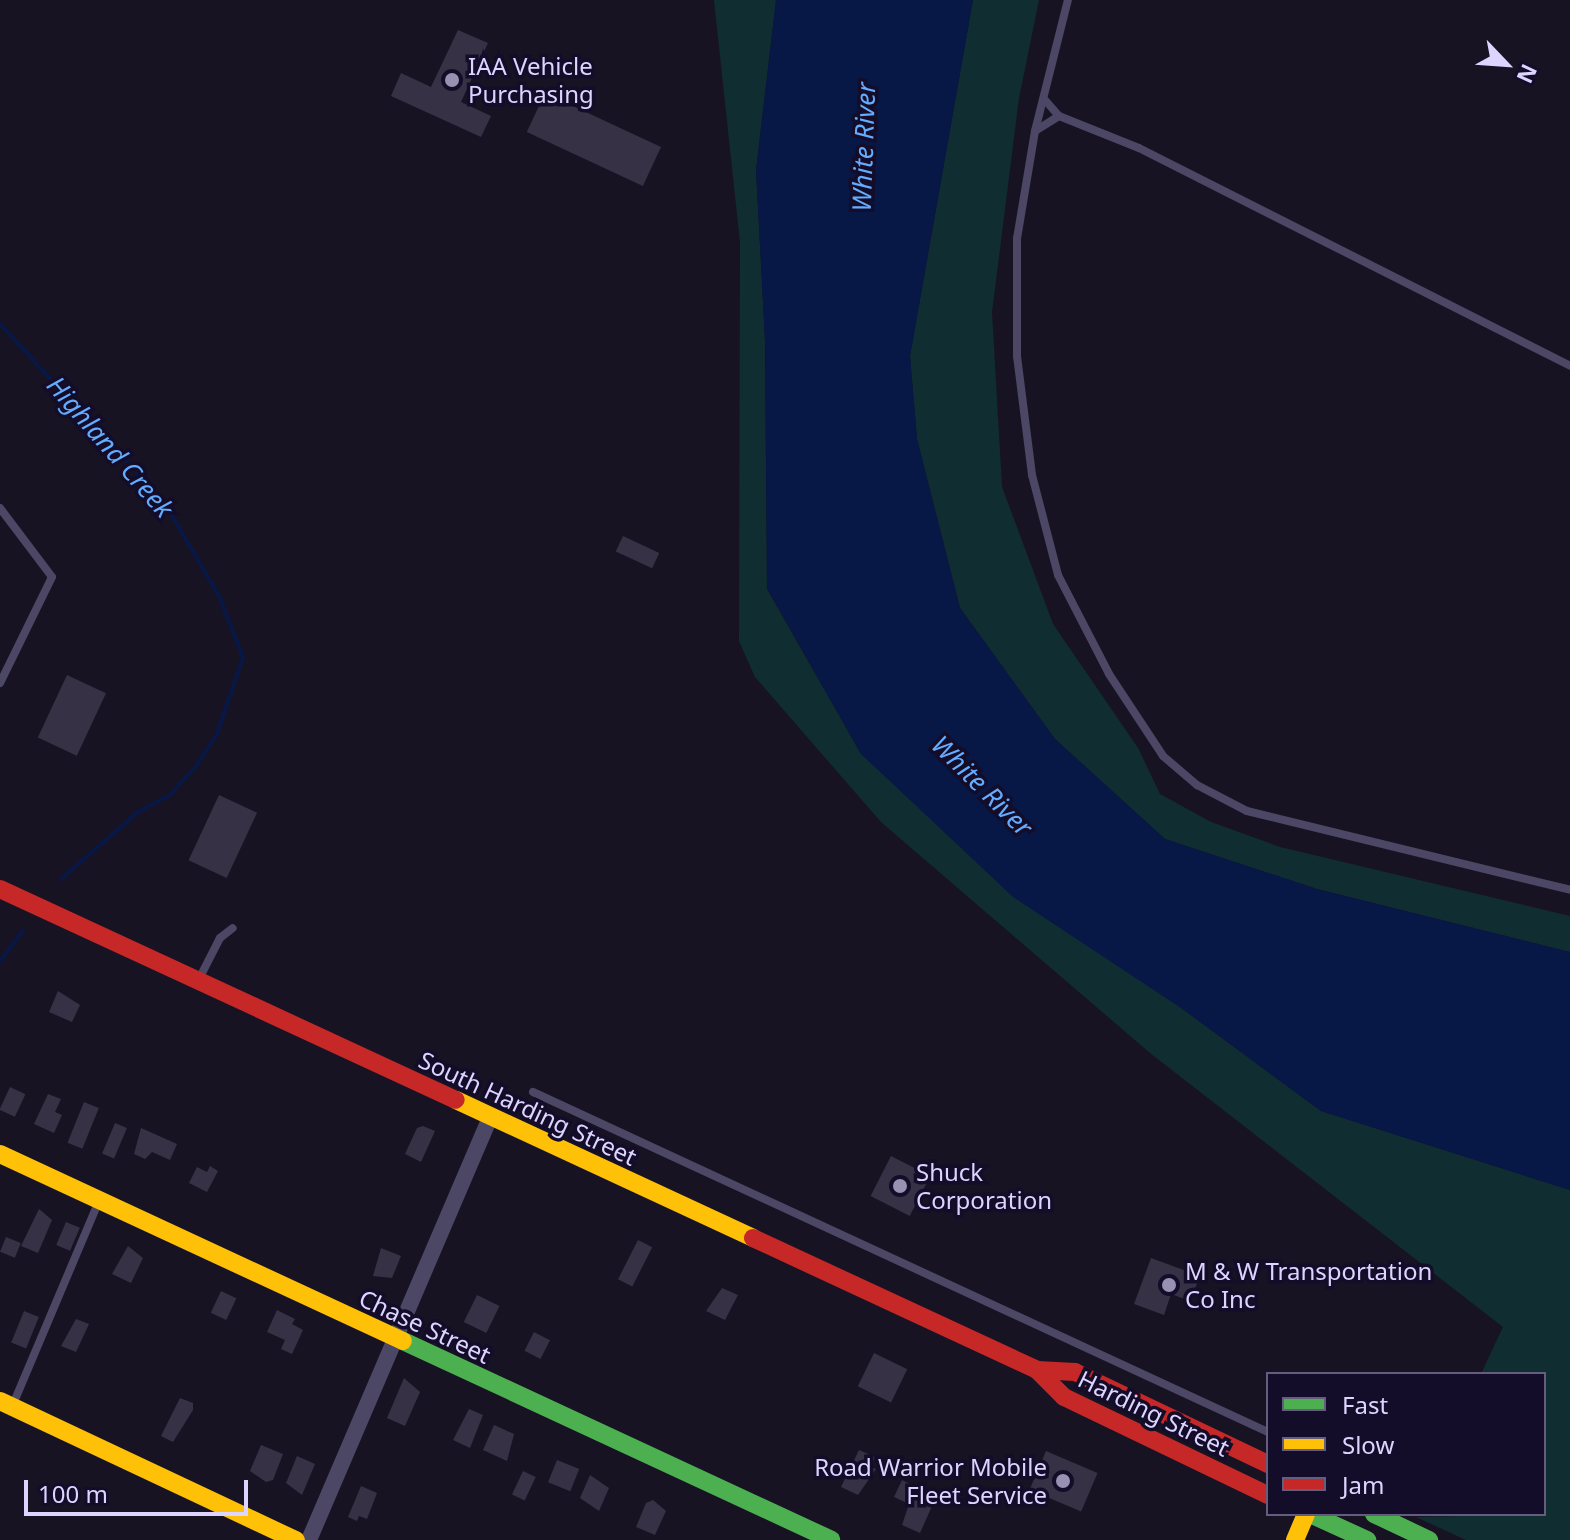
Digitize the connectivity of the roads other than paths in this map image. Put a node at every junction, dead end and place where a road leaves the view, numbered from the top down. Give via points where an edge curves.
1 (1068, 0) edge
2 (1045, 100) junction
3 (1059, 116) junction
4 (1035, 131) junction
5 (1570, 366) edge
6 (0, 508) edge
7 (0, 659) edge
8 (10, 663) junction
9 (0, 683) edge
10 (0, 889) edge
11 (1570, 890) edge
12 (233, 928) dead end
13 (198, 981) junction
14 (533, 1092) dead end
15 (490, 1117) junction
16 (0, 1154) edge
17 (99, 1200) junction
18 (396, 1338) junction
19 (1037, 1370) junction
20 (6, 1404) edge
21 (1266, 1431) edge
22 (1266, 1463) edge
23 (1266, 1494) edge
24 (1307, 1516) edge
25 (1313, 1516) edge
26 (1378, 1516) edge
27 (296, 1540) edge
28 (309, 1540) edge
29 (831, 1540) edge
30 (1295, 1540) edge
31 (1367, 1540) edge
32 (1429, 1540) edge

1 - 2 lane
2 - 3 lane
2 - 4 lane
3 - 4 lane
3 - 5 lane via 1139,148
4 - 11 lane via 1017,238 1017,356 1032,475 1058,575 1109,674 1163,756 1197,785 1247,811
6 - 8 lane via 52,577
7 - 8 lane
8 - 9 lane
10 - 13 main road, South Harding Street
12 - 13 lane via 220,938
13 - 15 main road, South Harding Street
14 - 21 lane
15 - 18 street
15 - 19 main road, South Harding Street
16 - 17 main road, Chase Street
17 - 18 main road, Chase Street
17 - 20 lane
18 - 28 street
18 - 29 main road, Chase Street
19 - 22 main road, Harding Street via 1075,1372
19 - 23 main road, Harding Street via 1064,1397
20 - 27 main road
24 - 30 main road
25 - 31 main road
26 - 32 main road

